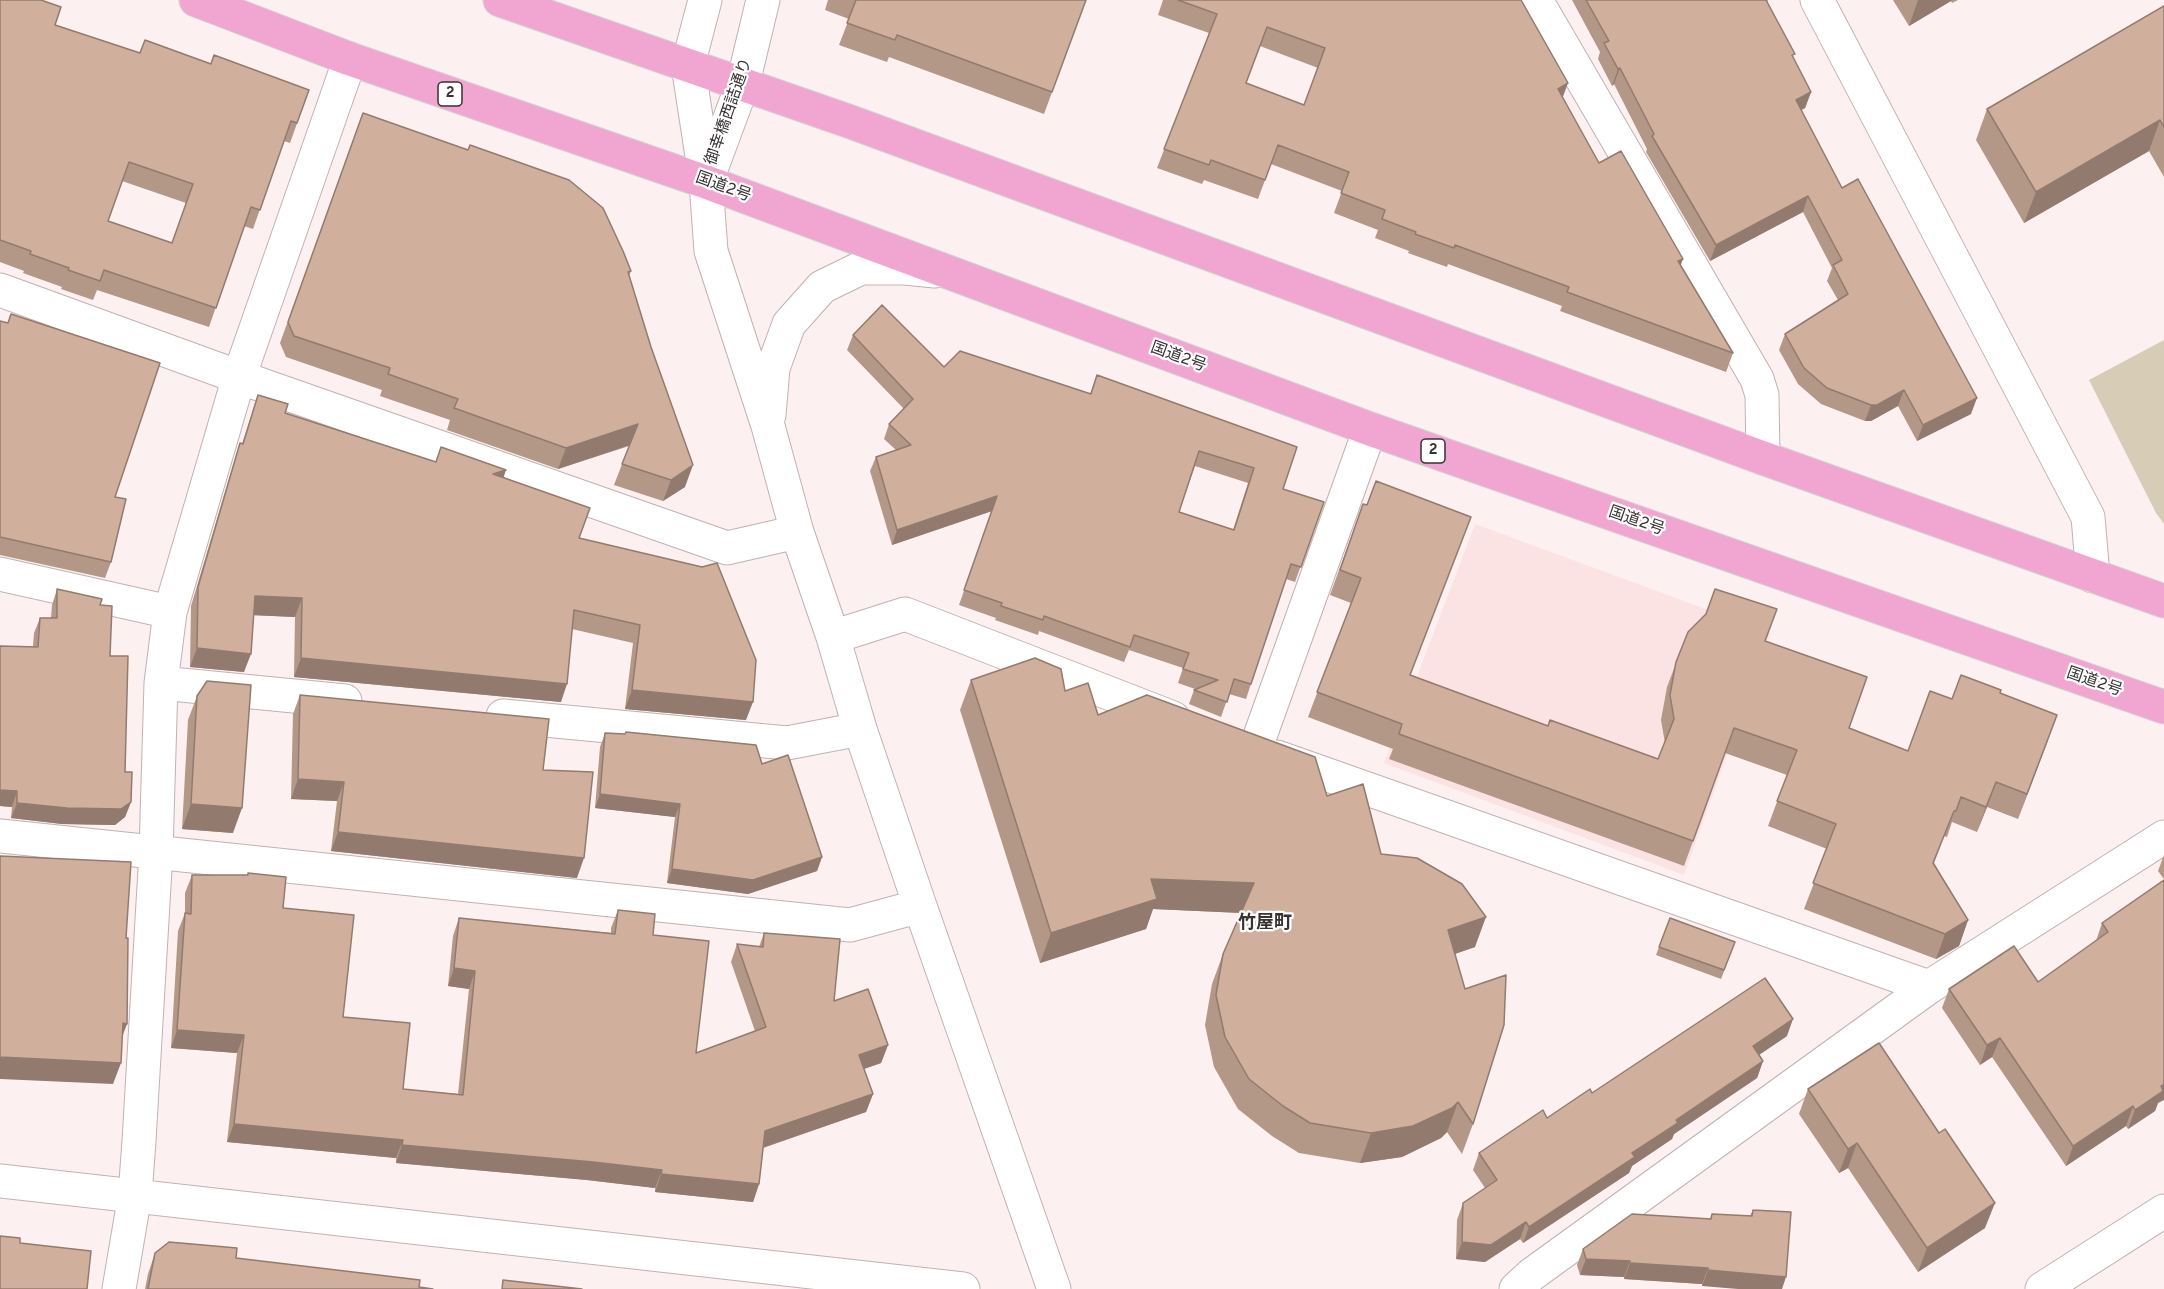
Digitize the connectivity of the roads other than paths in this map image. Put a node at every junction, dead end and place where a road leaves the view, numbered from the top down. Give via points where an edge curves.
1 (196, 0) edge
2 (500, 0) edge
3 (705, 0) edge
4 (763, 0) edge
5 (1536, 0) edge
6 (1817, 0) edge
7 (350, 59) junction
8 (688, 65) junction
9 (743, 83) junction
10 (706, 182) junction
11 (948, 272) junction
12 (0, 290) edge
13 (238, 377) junction
14 (768, 426) junction
15 (1370, 429) junction
16 (1763, 458) junction
17 (797, 532) junction
18 (0, 574) edge
19 (2093, 576) junction
20 (2164, 601) edge
21 (170, 612) junction
22 (834, 637) junction
23 (161, 683) junction
24 (374, 704) edge
25 (2164, 707) edge
26 (468, 713) edge
27 (860, 729) junction
28 (1200, 729) edge
29 (0, 836) edge
30 (2164, 837) edge
31 (156, 852) junction
32 (920, 906) junction
33 (1929, 987) junction
34 (0, 1181) edge
35 (135, 1195) junction
36 (2164, 1211) edge
37 (119, 1289) edge
38 (963, 1289) edge
39 (1054, 1289) edge
40 (1516, 1289) edge
41 (2042, 1289) edge

1 - 7 highway, 国道2号 / 2
2 - 8 highway
3 - 8 street, 御幸橋西詰通り
4 - 9 street, 御幸橋西詰通り
5 - 16 street via 1757,379 1762,395
6 - 19 street via 2088,517
7 - 10 highway, 国道2号 / 2
7 - 13 street
8 - 9 highway
8 - 10 street, 御幸橋西詰通り
9 - 10 street, 御幸橋西詰通り
9 - 16 highway
10 - 11 highway, 国道2号 / 2
10 - 14 street via 711,251
11 - 14 street via 861,268 822,287 789,324 773,368
11 - 15 highway, 国道2号 / 2
12 - 13 street
13 - 17 street via 727,548
13 - 21 street
14 - 17 street
15 - 25 highway, 国道2号 / 2
15 - 33 street via 1244,746
16 - 19 highway
17 - 22 street
18 - 21 street
19 - 20 highway
21 - 23 street
22 - 27 street
22 - 28 street via 905,615
23 - 24 street
23 - 31 street
26 - 27 street via 787,743
27 - 32 street
29 - 31 street
30 - 33 street
31 - 32 street via 849,925
31 - 35 street
32 - 39 street
33 - 40 street
34 - 35 street
35 - 37 street
35 - 38 street
36 - 41 street

